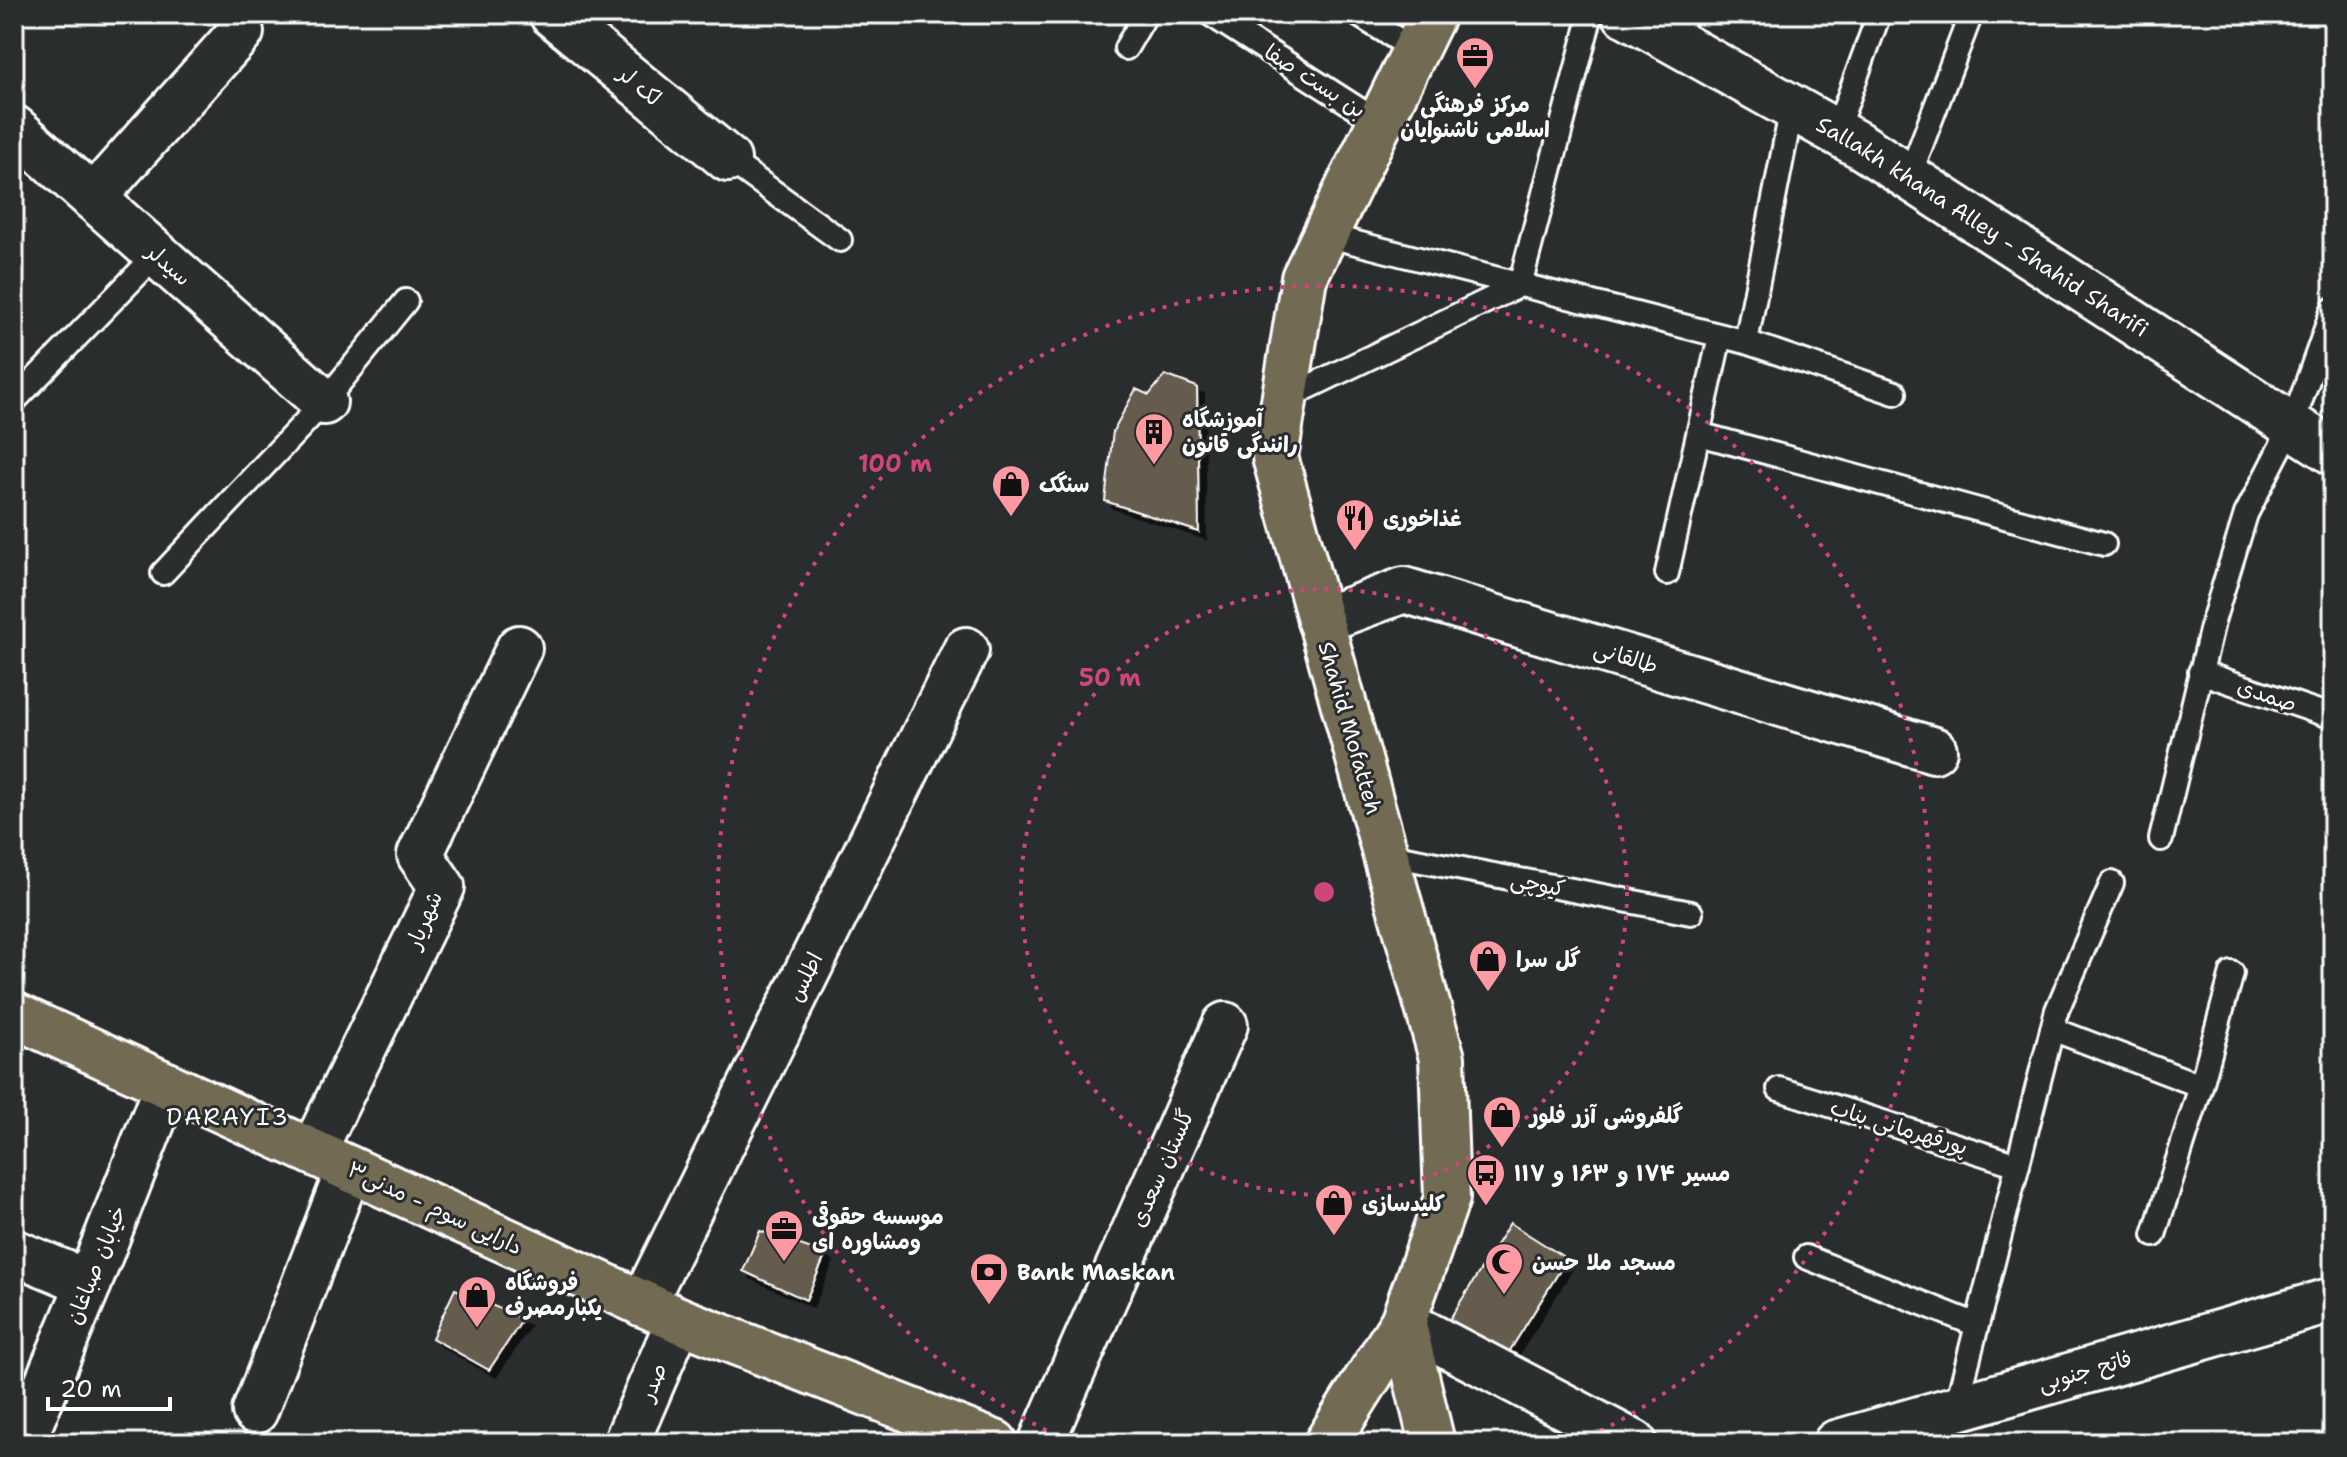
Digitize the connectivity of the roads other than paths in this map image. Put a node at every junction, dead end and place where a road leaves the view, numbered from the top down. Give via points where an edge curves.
1 (552, 14) edge
2 (1146, 14) edge
3 (1210, 14) edge
4 (1357, 14) edge
5 (1591, 14) edge
6 (1625, 14) edge
7 (1879, 14) edge
8 (1971, 14) edge
9 (1681, 28) edge
10 (241, 32) dead end
11 (1424, 32) edge
12 (1126, 48) dead end
13 (1792, 107) junction
14 (1380, 123) junction
15 (14, 128) edge
16 (1836, 132) junction
17 (728, 159) joint
18 (1909, 177) junction
19 (93, 198) junction
20 (1325, 235) junction
21 (840, 240) dead end
22 (157, 254) junction
23 (1520, 285) junction
24 (406, 301) dead end
25 (2333, 309) edge
26 (1720, 336) junction
27 (1746, 342) junction
28 (1895, 393) dead end
29 (1284, 399) junction
30 (14, 401) edge
31 (324, 402) junction
32 (2292, 425) junction
33 (1699, 434) junction
34 (2333, 452) edge
35 (2104, 544) dead end
36 (163, 573) dead end
37 (1667, 573) dead end
38 (1320, 621) junction
39 (519, 648) dead end
40 (966, 650) dead end
41 (2200, 672) junction
42 (2333, 717) edge
43 (1934, 750) dead end
44 (2161, 839) dead end
45 (1385, 854) junction
46 (2112, 883) dead end
47 (1691, 913) dead end
48 (2232, 973) dead end
49 (14, 1015) edge
50 (1225, 1025) dead end
51 (2052, 1029) junction
52 (167, 1085) junction
53 (2201, 1086) junction
54 (1779, 1089) dead end
55 (331, 1161) junction
56 (2018, 1165) junction
57 (2154, 1235) dead end
58 (14, 1252) edge
59 (1806, 1257) dead end
60 (89, 1283) junction
61 (2333, 1300) edge
62 (661, 1312) junction
63 (1403, 1322) junction
64 (1977, 1325) junction
65 (1956, 1408) junction
66 (255, 1411) dead end
67 (978, 1440) edge
68 (22, 1443) edge
69 (626, 1443) edge
70 (1041, 1443) edge
71 (1327, 1443) edge
72 (1432, 1443) edge
73 (1634, 1443) edge
74 (1836, 1443) edge

1 - 17 street, لک لر
2 - 12 lane
3 - 14 lane, بن بست صفا
4 - 11 lane
5 - 23 lane
6 - 9 street, Sallakh khana Alley - Shahid Sharifi
7 - 16 lane
8 - 18 lane
9 - 13 street, Sallakh khana Alley - Shahid Sharifi
10 - 19 street
11 - 14 main road, Shahid Mofatteh
13 - 16 street, Sallakh khana Alley - Shahid Sharifi
13 - 27 lane
14 - 20 main road, Shahid Mofatteh
15 - 19 street, سیدلر
16 - 18 street, Sallakh khana Alley - Shahid Sharifi
17 - 21 lane
18 - 32 street, Sallakh khana Alley - Shahid Sharifi
19 - 22 street, سیدلر
20 - 23 lane
20 - 29 main road, Shahid Mofatteh via 1304,278
22 - 30 lane
22 - 31 street, سیدلر
23 - 26 lane
23 - 29 lane
24 - 31 lane
25 - 32 lane
26 - 27 lane
26 - 33 lane
27 - 28 lane
29 - 38 main road, Shahid Mofatteh via 1275,457
31 - 36 lane
32 - 34 street, Sallakh khana Alley - Shahid Sharifi
32 - 41 lane via 2246,514
33 - 35 lane
33 - 37 lane
38 - 43 street, طالقانی via 1404,590
38 - 45 main road, Shahid Mofatteh
39 - 55 street, شهریار via 420,855 442,887
40 - 62 street, اطلس
41 - 42 lane, صمدی
41 - 44 lane
45 - 47 lane, کیوچی
45 - 63 main road, Shahid Mofatteh via 1442,1058 1447,1198
46 - 51 lane
48 - 53 lane
49 - 52 main road, دارایی سوم - مدنی۳
50 - 70 street, گلستان سعدی
51 - 53 lane
51 - 56 lane
52 - 55 main road, دارایی سوم - مدنی۳
52 - 60 street, خیابان صباغان
53 - 57 lane
54 - 56 lane, پورقهرمانی بناب
55 - 62 main road, دارایی سوم - مدنی۳
55 - 66 street
56 - 64 lane
58 - 60 street
59 - 64 lane
60 - 68 street, خیابان صباغان
61 - 65 street, فاتح جنوبی
62 - 67 main road, دارایی سوم - مدنی۳
62 - 69 street, صدر
63 - 71 main road, Shahid Mofatteh
63 - 72 main road
63 - 73 street
64 - 65 lane
65 - 74 street, فاتح جنوبی

